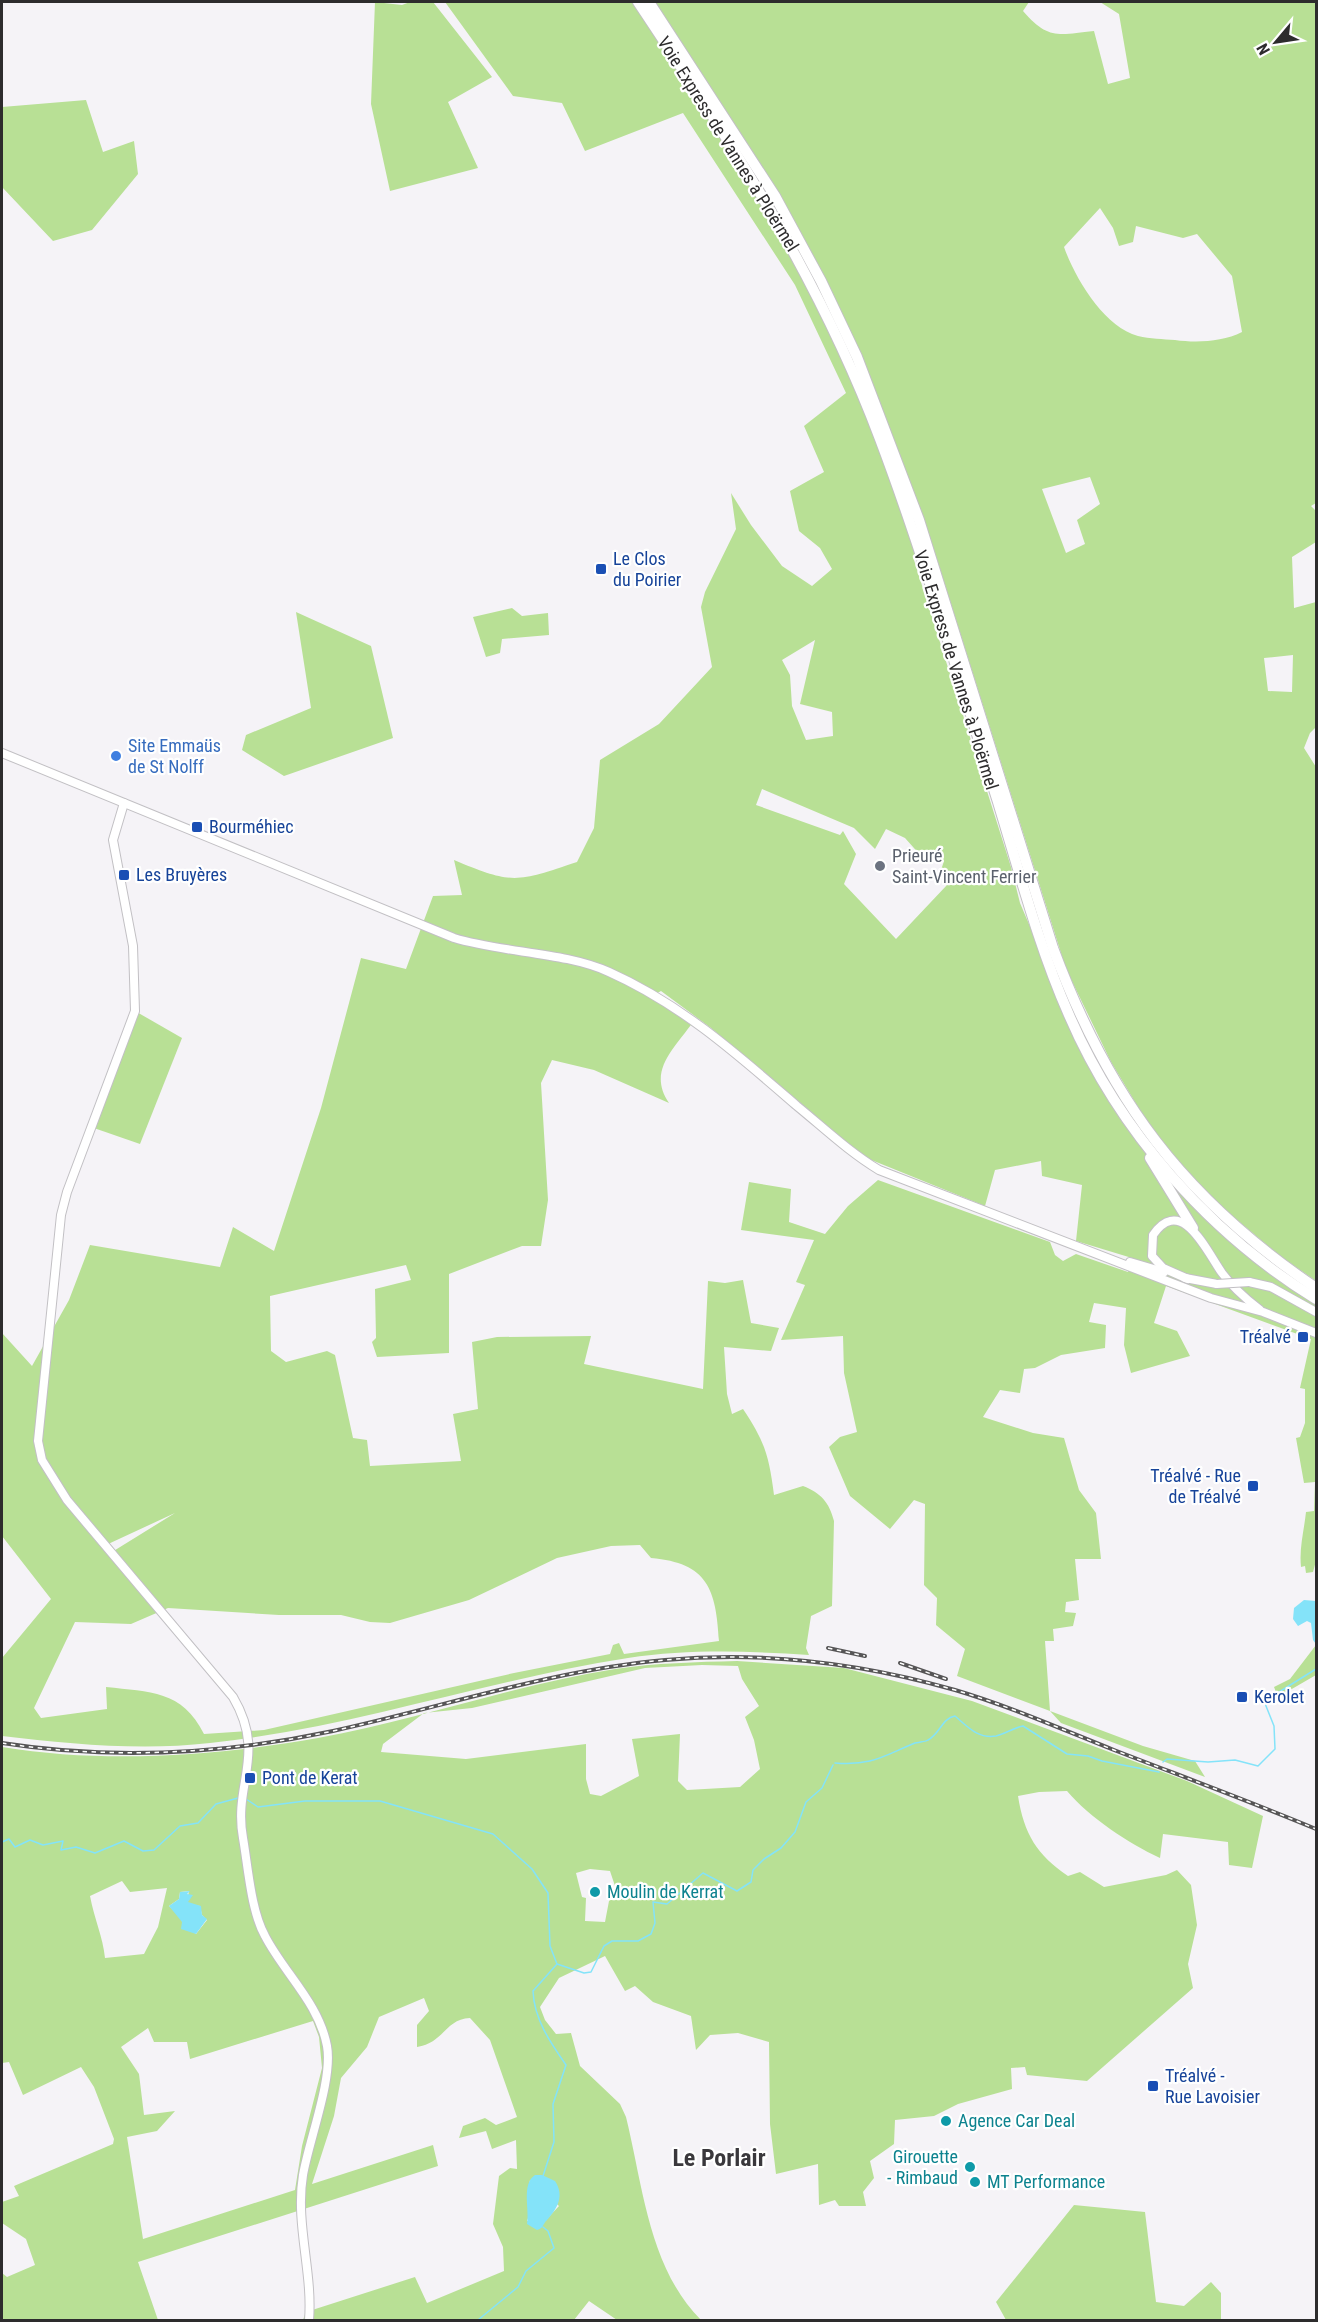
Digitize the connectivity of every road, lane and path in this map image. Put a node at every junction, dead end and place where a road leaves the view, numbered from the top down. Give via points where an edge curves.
1 (638, 2) edge
2 (649, 2) edge
3 (2, 753) edge
4 (124, 803) junction
5 (1111, 1094) junction
6 (1193, 1228) junction
7 (1086, 1250) junction
8 (1188, 1279) junction
9 (1317, 1287) edge
10 (1317, 1299) edge
11 (1263, 1312) junction
12 (1317, 1312) edge
13 (1317, 1333) edge
14 (309, 2320) edge

1 - 5 highway, Voie Express de Vannes à Ploërmel via 768,203 849,362 910,524 1047,960 1081,1042
2 - 9 highway, Voie Express de Vannes à Ploërmel via 775,196 865,374 919,520 1053,948 1099,1056 1140,1122 1187,1181 1241,1233
3 - 4 main road
4 - 7 main road via 454,938 582,963 611,973 698,1023 879,1170
4 - 14 main road via 113,840 133,946 135,1011 60,1215 38,1441 42,1460 67,1500 237,1704 243,1717 250,1749 241,1828 263,1932 312,2007 328,2049 302,2188
5 - 6 highway
5 - 10 highway, Voie Express de Vannes à Ploërmel via 1153,1153 1211,1217 1264,1262
6 - 8 main road via 1183,1223 1165,1224 1153,1235 1151,1245 1152,1256 1160,1266
6 - 11 main road via 1223,1274
7 - 8 main road
7 - 11 main road via 1211,1298
8 - 12 main road, bridge via 1271,1287
11 - 13 main road

